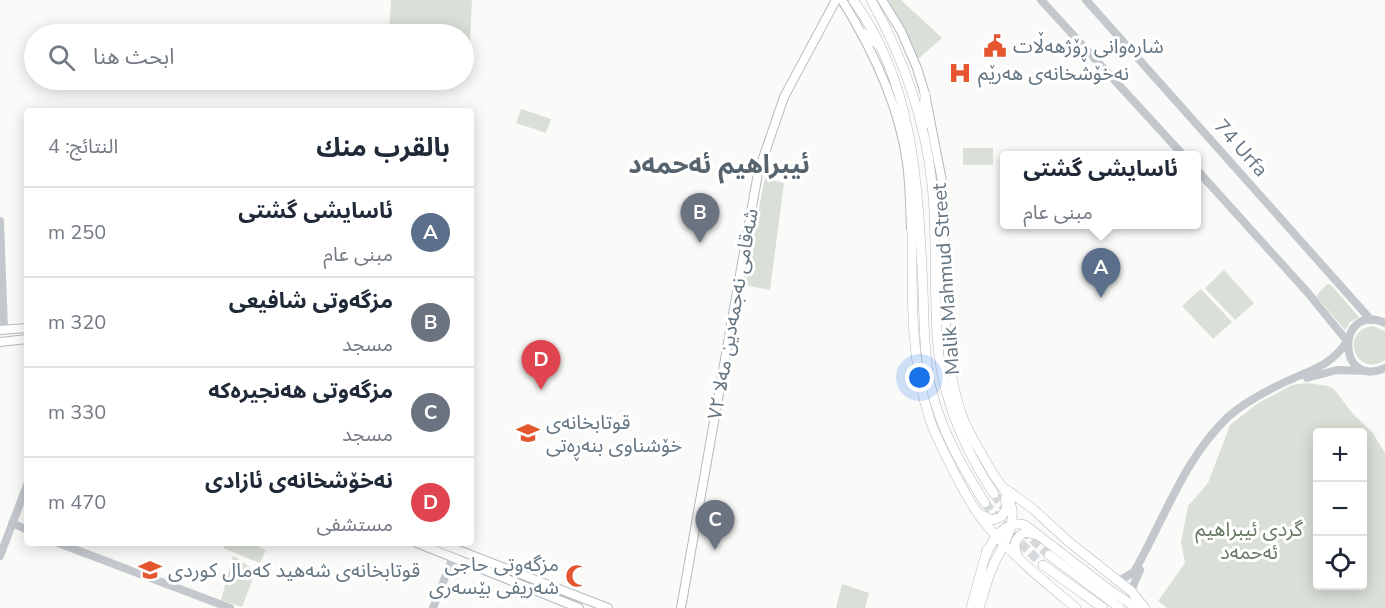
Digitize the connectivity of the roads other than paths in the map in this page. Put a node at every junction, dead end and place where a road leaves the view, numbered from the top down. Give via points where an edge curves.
1 (837, 0) edge
2 (842, 0) edge
3 (854, 0) edge
4 (871, 0) edge
5 (882, 0) edge
6 (1041, 0) edge
7 (1086, 0) edge
8 (863, 33) junction
9 (882, 46) junction
10 (925, 94) junction
11 (924, 137) junction
12 (1179, 151) edge
13 (1201, 174) edge
14 (919, 207) junction
15 (933, 207) junction
16 (0, 221) edge
17 (912, 231) junction
18 (944, 232) junction
19 (1380, 321) edge
20 (24, 328) edge
21 (2, 330) edge
22 (24, 339) edge
23 (1347, 341) junction
24 (0, 342) edge
25 (1385, 368) edge
26 (1367, 371) junction
27 (962, 414) junction
28 (958, 429) junction
29 (1000, 485) junction
30 (24, 493) edge
31 (994, 494) tunnel mouth
32 (985, 503) tunnel mouth
33 (977, 511) junction
34 (12, 523) junction
35 (1011, 525) junction
36 (988, 527) junction
37 (24, 529) edge
38 (996, 535) junction
39 (1039, 536) junction
40 (66, 546) edge
41 (425, 546) edge
42 (448, 546) edge
43 (1011, 550) junction
44 (986, 555) junction
45 (1049, 555) tunnel mouth
46 (0, 556) edge
47 (453, 557) junction
48 (1043, 565) tunnel mouth
49 (1119, 581) junction
50 (1131, 591) junction
51 (1135, 607) edge
52 (230, 608) edge
53 (433, 608) edge
54 (579, 608) edge
55 (608, 608) edge
56 (681, 608) edge
57 (971, 608) edge
58 (980, 608) edge
59 (1076, 608) edge
60 (1103, 608) edge
61 (1120, 608) edge
62 (1145, 608) edge

1 - 56 main road, شەقامی نەجمەدین مەلا ٧٢ via 784,97 758,173
2 - 8 main road
3 - 9 main road
4 - 11 main road via 907,75
5 - 10 main road, Malik Mahmud Street via 901,31
6 - 12 street
7 - 19 street, 74 Urfa
8 - 9 main road
8 - 17 main road via 897,117 907,162
9 - 14 main road via 910,139
10 - 11 main road
10 - 18 main road, Malik Mahmud Street via 944,186
11 - 15 main road
13 - 23 street
14 - 17 main road
14 - 32 main road via 930,382 944,428
15 - 18 main road
15 - 28 main road via 937,335 945,385
16 - 21 street
17 - 33 main road via 911,281 922,392 946,457
18 - 27 main road, Malik Mahmud Street via 946,341
19 - 23 street via 1355,327
20 - 21 main road
22 - 24 main road
23 - 26 street via 1350,358
23 - 49 street via 1330,362 1252,399 1218,427 1196,455 1134,572
25 - 26 street
26 - 50 street via 1337,370 1315,375 1256,402 1227,423 1193,468
27 - 28 main road
27 - 29 main road, Malik Mahmud Street via 973,441
28 - 31 main road
29 - 33 main road via 1005,513 992,520
29 - 35 main road, Malik Mahmud Street via 1011,505
29 - 49 main road
30 - 34 street
33 - 36 main road
34 - 37 street
34 - 46 street
35 - 38 main road
35 - 39 main road via 1025,525
35 - 43 main road
36 - 38 main road
36 - 44 main road
38 - 43 main road
38 - 44 main road
39 - 43 main road via 1025,532 1017,537
39 - 51 main road
40 - 52 street
41 - 47 main road
42 - 55 main road
43 - 58 main road via 993,566
43 - 59 main road
44 - 57 main road
45 - 61 main road
47 - 53 street
47 - 54 main road
48 - 60 main road
49 - 50 main road
50 - 62 main road

